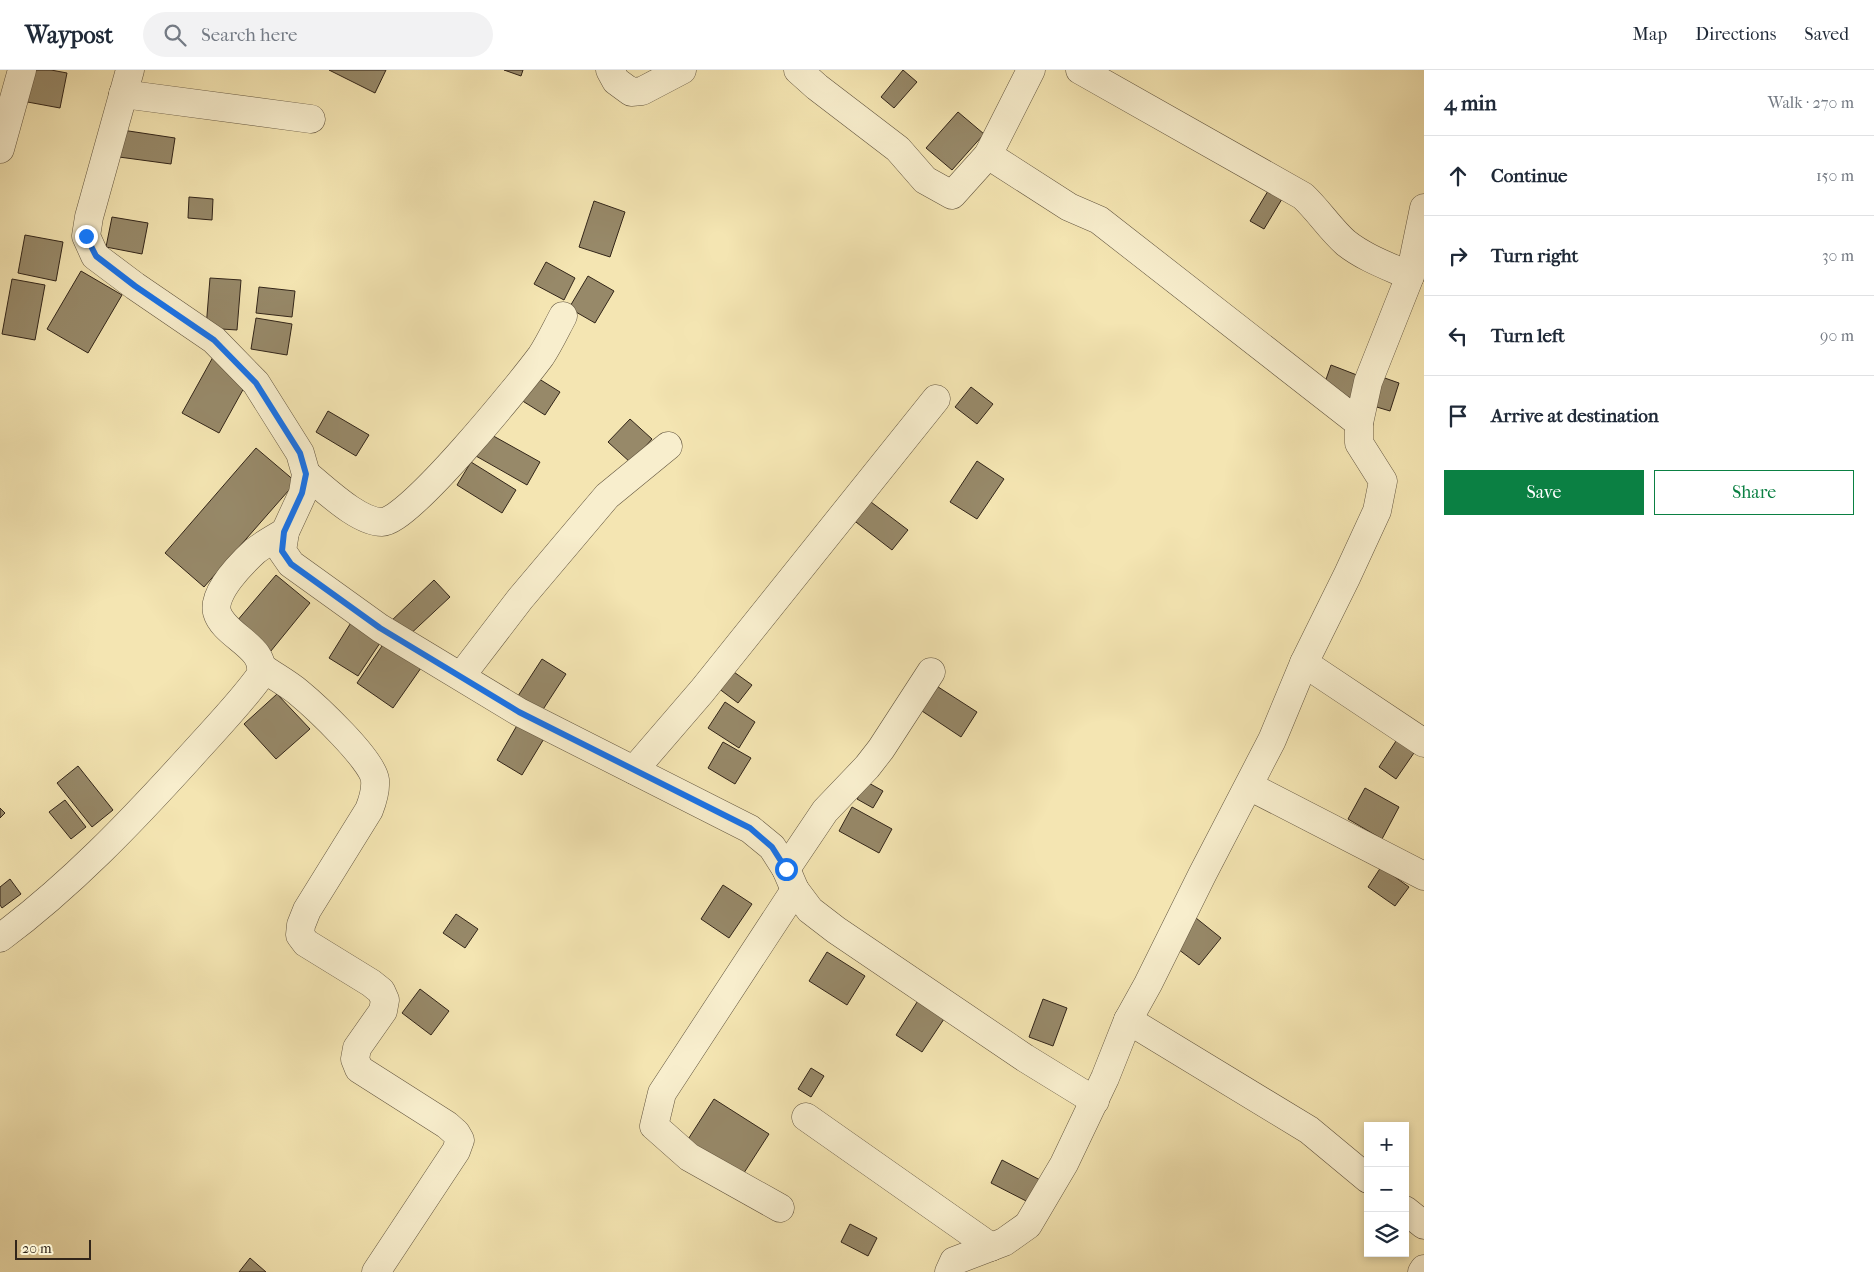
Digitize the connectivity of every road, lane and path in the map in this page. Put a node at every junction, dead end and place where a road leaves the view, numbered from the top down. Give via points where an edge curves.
1 (22, 70) edge
2 (610, 70) edge
3 (682, 70) edge
4 (798, 70) edge
5 (1031, 70) edge
6 (1080, 70) edge
7 (127, 82) edge
8 (311, 119) dead end
9 (0, 149) edge
10 (988, 155) junction
11 (1424, 208) edge
12 (1410, 276) junction
13 (563, 316) dead end
14 (936, 399) dead end
15 (1359, 422) junction
16 (668, 446) dead end
17 (306, 474) junction
18 (284, 532) junction
19 (1304, 663) junction
20 (263, 668) junction
21 (931, 672) dead end
22 (461, 676) junction
23 (1424, 743) edge
24 (634, 770) junction
25 (1250, 786) junction
26 (1424, 876) edge
27 (791, 880) junction
28 (0, 938) edge
29 (1128, 1020) junction
30 (1095, 1101) junction
31 (806, 1117) dead end
32 (1364, 1176) edge
33 (780, 1208) dead end
34 (1408, 1212) edge
35 (1424, 1225) edge
36 (991, 1247) junction
37 (376, 1272) edge
38 (949, 1272) edge

1 - 9 street
2 - 3 street via 616,81 631,92 642,91
4 - 10 street via 898,149 925,180 952,195
5 - 10 street
6 - 12 street via 1304,196 1347,244
7 - 8 street
7 - 17 street via 86,236 96,256 214,340 256,383 300,453
10 - 15 street via 1069,207 1099,220
11 - 12 street
12 - 15 street via 1368,382
13 - 17 street via 542,354 520,382 429,488 395,517 384,523 368,519
14 - 24 street via 702,691
15 - 19 street via 1360,443 1383,481 1377,511
16 - 22 street via 607,496 520,599
17 - 18 street via 302,493
18 - 20 street via 256,551 226,583 218,599 217,611 222,622 256,653
18 - 22 street via 282,551 291,564 380,628
19 - 23 street
19 - 25 street
20 - 28 street via 252,688 96,857
20 - 37 street via 298,692 362,754 375,779 375,795 369,810 307,910 300,935 306,943 371,983 381,991 385,1000 383,1011 357,1048 355,1059 359,1069 447,1125 460,1140 456,1151
21 - 27 street via 867,767 825,811
22 - 24 street via 519,712
24 - 27 street via 750,828 772,847
25 - 26 street
25 - 29 street
27 - 30 street via 810,910 836,930 1025,1058
27 - 33 street via 662,1093 654,1126 689,1157
29 - 30 street
29 - 32 street via 1309,1130
30 - 36 street via 1064,1164 1028,1225
31 - 36 street
34 - 35 street
36 - 38 street via 954,1262

